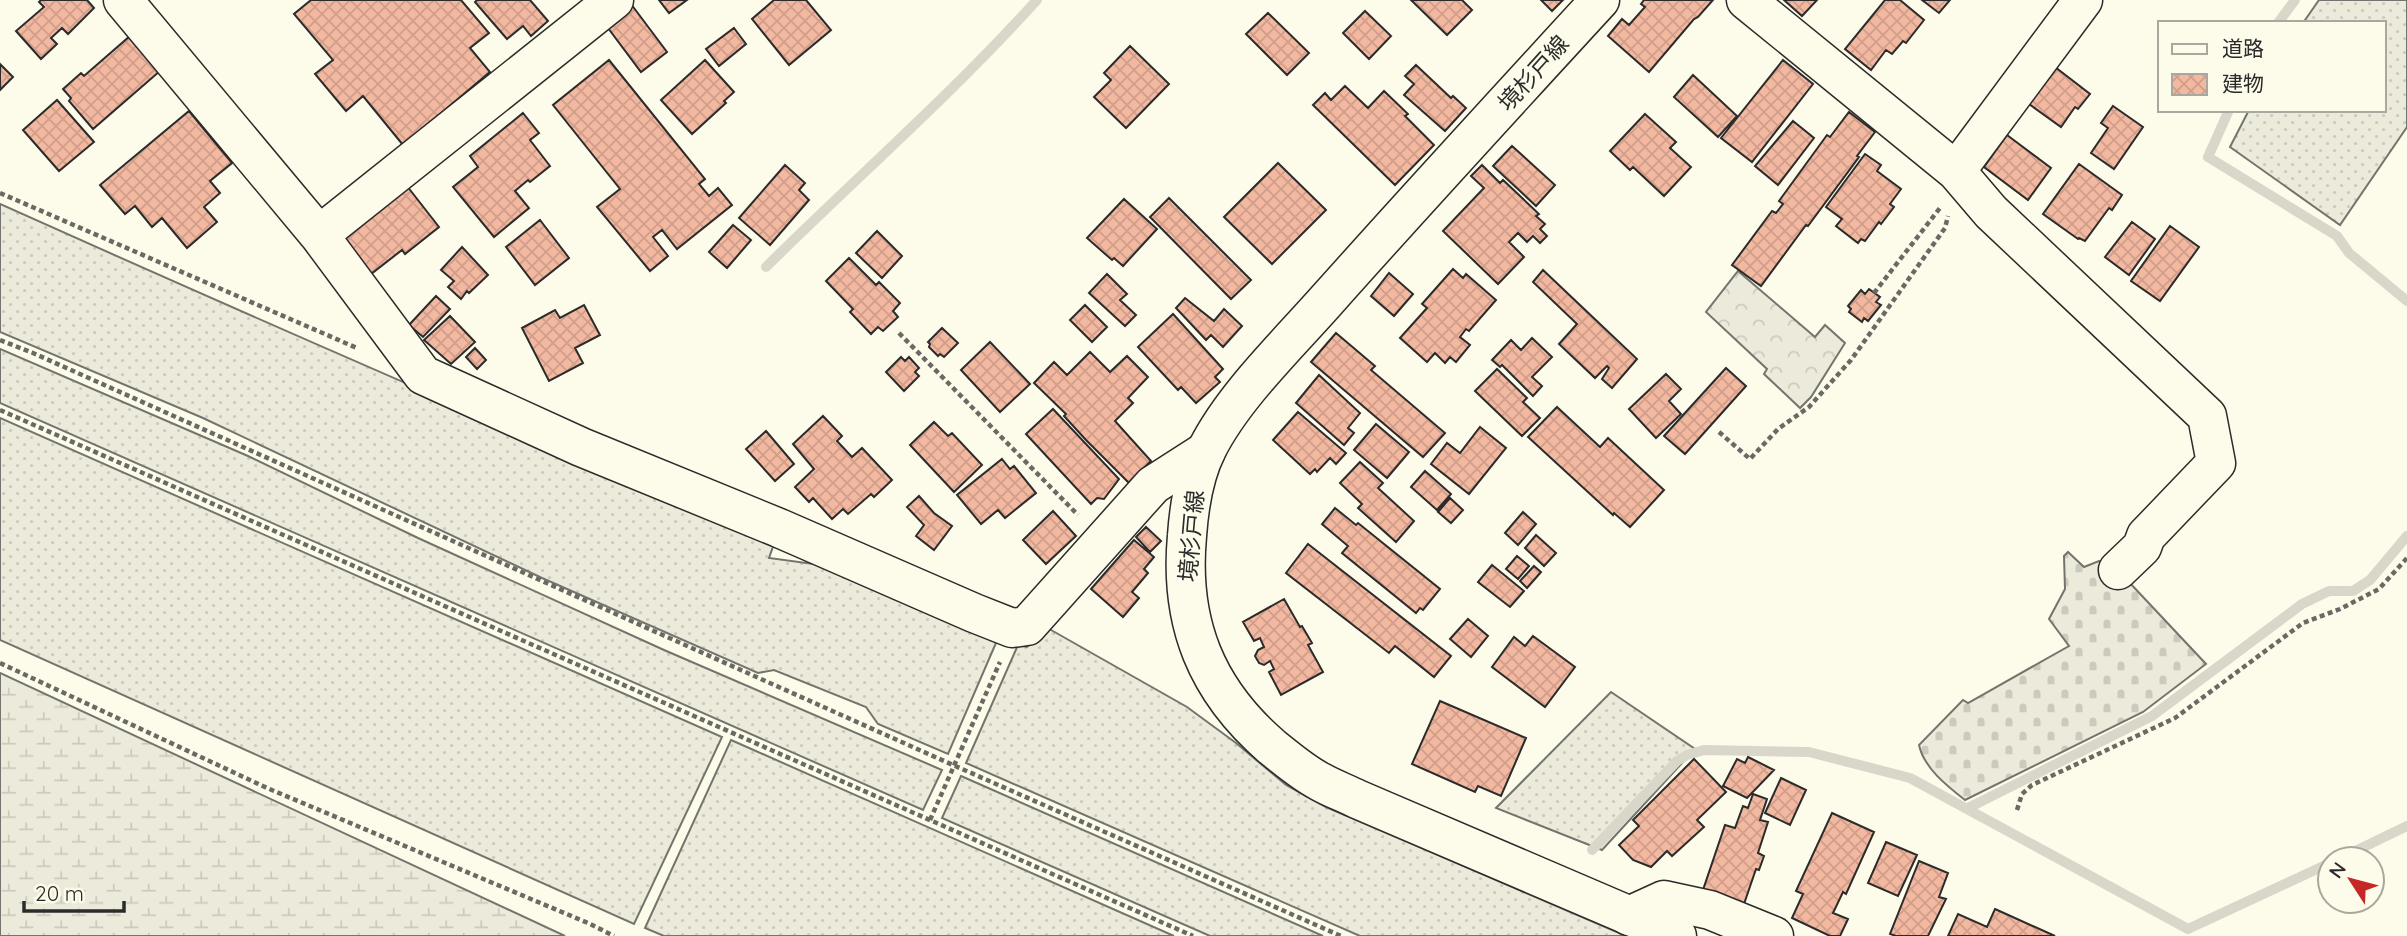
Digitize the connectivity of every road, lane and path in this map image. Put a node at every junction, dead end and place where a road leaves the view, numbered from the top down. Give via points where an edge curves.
1 (122, 0) edge
2 (1600, 0) edge
3 (1746, 0) edge
4 (2083, 0) edge
5 (597, 5) edge
6 (1955, 181) junction
7 (0, 192) edge
8 (319, 235) junction
9 (1874, 293) dead end
10 (899, 333) dead end
11 (0, 340) edge
12 (359, 349) dead end
13 (0, 410) edge
14 (1719, 432) dead end
15 (1206, 451) junction
16 (1103, 541) junction
17 (2407, 558) edge
18 (2118, 570) dead end
19 (1002, 658) dead end
20 (0, 663) edge
21 (953, 765) junction
22 (2017, 810) dead end
23 (930, 820) junction
24 (1629, 916) junction
25 (614, 936) edge
26 (1193, 936) edge
27 (1341, 936) edge
28 (1677, 936) edge
29 (1774, 936) edge

1 - 8 street
2 - 15 street, 境杉戸線 via 1258,378
3 - 6 street
4 - 6 street
5 - 8 street
6 - 9 path
6 - 14 path via 1945,228 1850,360 1809,407 1778,429 1750,459
6 - 18 street via 2207,415 2216,463
7 - 12 path
8 - 16 street via 422,375 581,447 1012,628 1027,626
10 - 16 path
11 - 21 path
13 - 23 path
15 - 16 street via 1153,485
15 - 24 street, 境杉戸線 via 1188,521 1185,587 1198,646 1225,697 1247,724 1318,781
17 - 22 path via 2379,589 2303,623 2175,718 2032,785 2022,794
19 - 21 path
20 - 25 path via 267,788
21 - 23 path
21 - 27 path
23 - 26 path
24 - 28 street, 境杉戸線
24 - 29 street via 1664,900 1710,910

